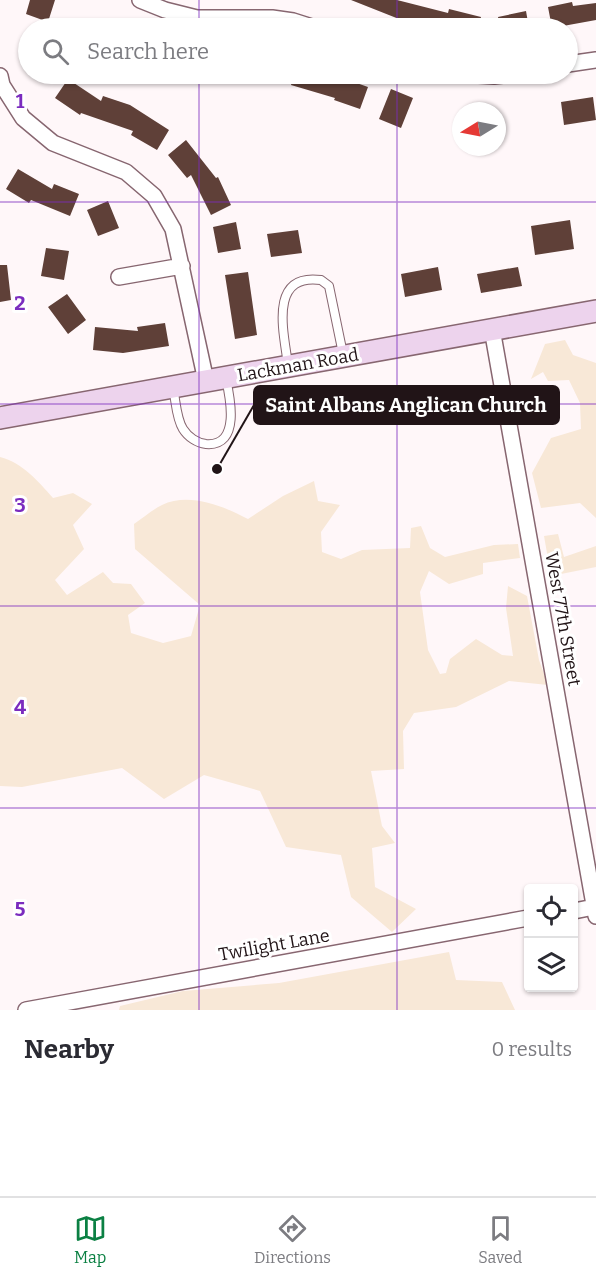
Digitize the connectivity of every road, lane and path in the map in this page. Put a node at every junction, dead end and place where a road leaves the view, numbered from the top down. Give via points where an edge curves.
1 (140, 0) edge
2 (197, 18) edge
3 (197, 18) edge
4 (272, 18) edge
5 (596, 60) edge
6 (578, 62) edge
7 (0, 76) edge
8 (182, 266) junction
9 (119, 277) dead end
10 (596, 311) edge
11 (492, 329) junction
12 (344, 357) junction
13 (289, 367) junction
14 (216, 379) junction
15 (173, 387) junction
16 (0, 418) edge
17 (578, 910) edge
18 (595, 911) edge
19 (524, 919) edge
20 (26, 1010) edge

1 - 2 street
3 - 4 street
5 - 6 street
7 - 8 street via 23,118 53,143 126,172 154,196 173,229
8 - 9 street
8 - 14 street
10 - 11 main road, Lackman Road
11 - 12 main road, Lackman Road
11 - 18 street, West 77th Street
12 - 13 main road, Lackman Road
12 - 13 lane via 328,286 321,280 298,281 283,302
13 - 14 main road, Lackman Road
14 - 15 main road, Lackman Road
14 - 15 lane via 232,409 225,435 216,443 194,440 184,430
15 - 16 main road, Lackman Road
17 - 18 street
19 - 20 street, Twilight Lane

